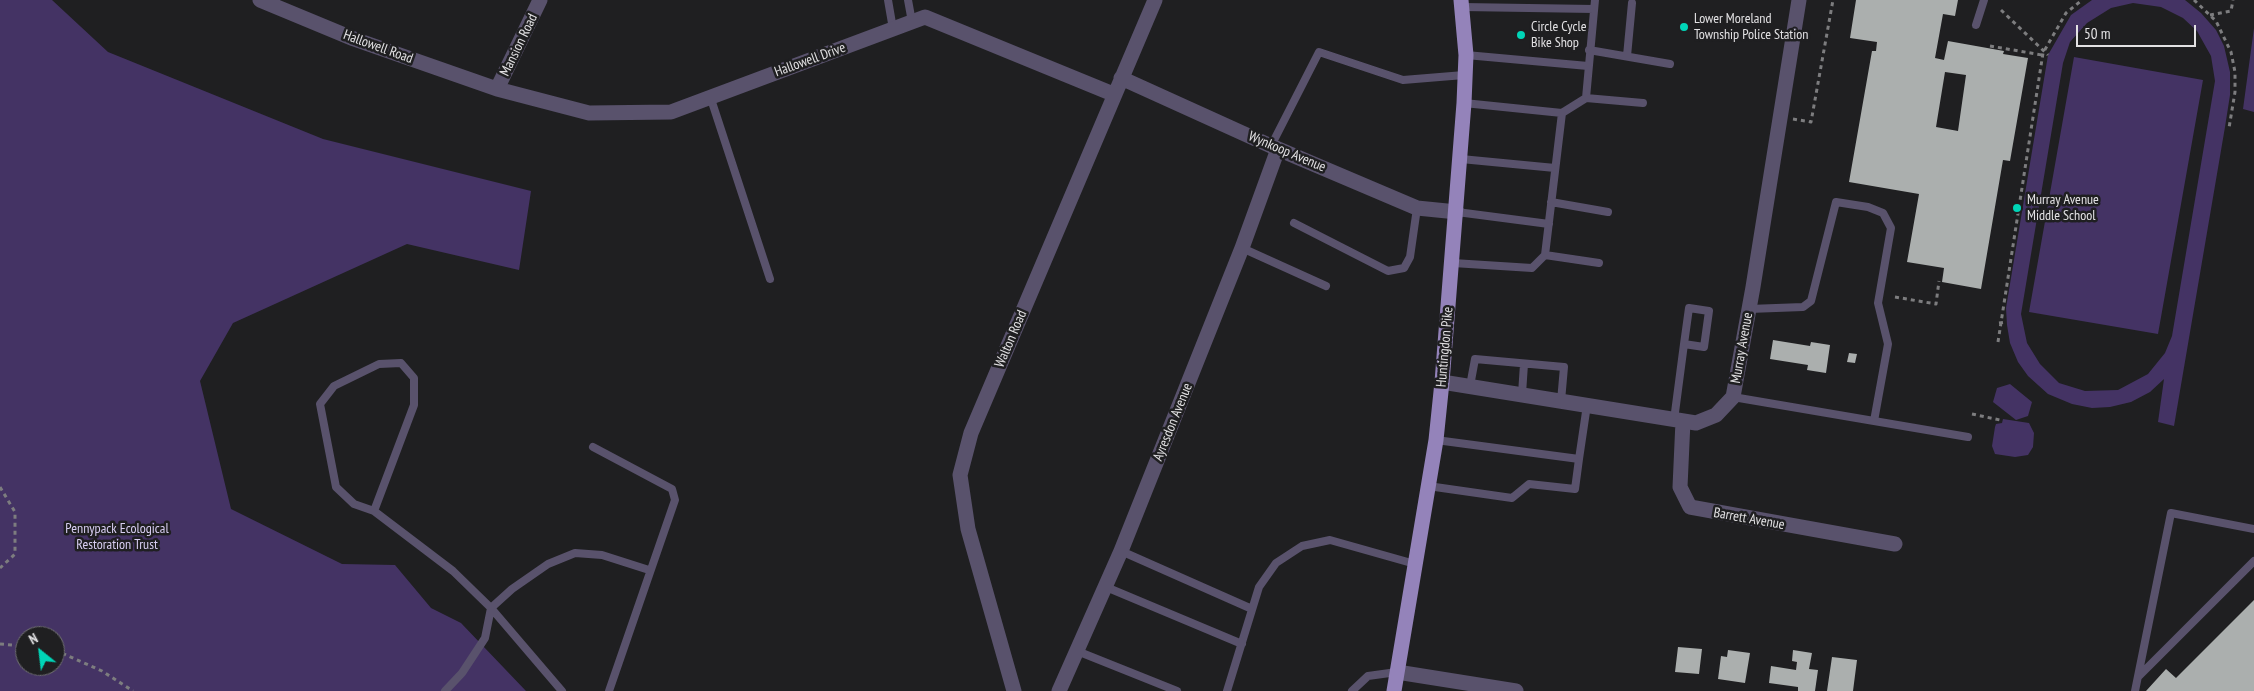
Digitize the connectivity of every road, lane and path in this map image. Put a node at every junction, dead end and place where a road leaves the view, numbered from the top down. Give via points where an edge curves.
1 (260, 0) edge
2 (540, 0) edge
3 (888, 0) edge
4 (908, 0) edge
5 (1155, 0) edge
6 (1595, 0) edge
7 (1799, 0) edge
8 (1833, 0) edge
9 (1984, 0) edge
10 (2082, 0) edge
11 (2194, 0) edge
12 (2234, 0) edge
13 (1632, 3) dead end
14 (1462, 4) edge
15 (1594, 9) junction
16 (2001, 10) dead end
17 (2210, 15) junction
18 (912, 22) junction
19 (1976, 25) dead end
20 (893, 29) junction
21 (1990, 46) dead end
22 (1589, 50) junction
23 (2043, 53) junction
24 (1466, 55) junction
25 (2048, 55) dead end
26 (1627, 56) junction
27 (1670, 64) dead end
28 (1588, 66) junction
29 (1464, 75) junction
30 (1121, 78) junction
31 (497, 89) junction
32 (1113, 94) junction
33 (710, 96) junction
34 (1586, 98) junction
35 (1464, 103) junction
36 (1644, 103) dead end
37 (1562, 113) junction
38 (1794, 119) dead end
39 (2228, 128) dead end
40 (1275, 148) junction
41 (1461, 159) junction
42 (1556, 168) junction
43 (1551, 202) junction
44 (1417, 208) junction
45 (1457, 212) junction
46 (1608, 212) dead end
47 (1294, 223) dead end
48 (1549, 224) junction
49 (1242, 248) junction
50 (1545, 255) junction
51 (1453, 263) junction
52 (1599, 263) dead end
53 (770, 279) dead end
54 (1939, 281) dead end
55 (1326, 286) dead end
56 (1895, 297) dead end
57 (1750, 309) junction
58 (2006, 322) dead end
59 (2000, 323) junction
60 (1998, 342) dead end
61 (1684, 344) junction
62 (1524, 364) junction
63 (1442, 382) junction
64 (1470, 386) junction
65 (1522, 394) junction
66 (1733, 397) junction
67 (1561, 401) junction
68 (1587, 405) junction
69 (1972, 414) dead end
70 (1679, 420) junction
71 (1874, 420) junction
72 (2000, 420) dead end
73 (1968, 437) dead end
74 (1436, 440) junction
75 (593, 447) dead end
76 (1579, 459) junction
77 (1428, 486) junction
78 (0, 487) edge
79 (374, 511) junction
80 (2254, 529) edge
81 (1895, 544) dead end
82 (1121, 551) junction
83 (2254, 561) edge
84 (1415, 564) junction
85 (0, 568) edge
86 (649, 570) junction
87 (1106, 587) junction
88 (491, 608) junction
89 (1252, 609) junction
90 (0, 644) edge
91 (1242, 644) junction
92 (15, 645) edge
93 (1077, 651) junction
94 (65, 654) edge
95 (1397, 672) junction
96 (2138, 677) junction
97 (133, 691) edge
98 (445, 691) edge
99 (562, 691) edge
100 (609, 691) edge
101 (1014, 691) edge
102 (1059, 691) edge
103 (1177, 691) edge
104 (1226, 691) edge
105 (1352, 691) edge
106 (1394, 691) edge
107 (1516, 691) edge
108 (2135, 691) edge

1 - 31 street, Hallowell Road via 354,39
2 - 31 street, Mansion Road
3 - 20 lane
4 - 18 lane
5 - 30 street, Walton Road
6 - 15 lane
7 - 57 street, Murray Avenue
8 - 38 path via 1811,122
9 - 19 lane
10 - 23 path via 2066,13
11 - 17 path
12 - 17 path via 2231,11
13 - 26 lane
14 - 15 lane
14 - 24 main road, Huntingdon Pike
15 - 22 lane
16 - 23 path
17 - 39 path via 2225,36 2235,72
18 - 20 street, Hallowell Drive
18 - 32 street, Hallowell Drive via 925,17
20 - 33 street, Hallowell Drive
21 - 23 path
22 - 26 lane
22 - 28 lane
23 - 25 path
23 - 59 path
24 - 28 lane
24 - 29 main road, Huntingdon Pike
26 - 27 lane
28 - 34 lane
29 - 35 main road, Huntingdon Pike
29 - 40 lane via 1403,80 1319,52
30 - 32 street, Walton Road
30 - 40 street, Wynkoop Avenue
31 - 33 street, Hallowell Drive via 589,113 671,112
32 - 101 street, Walton Road via 971,433 960,475 968,529
33 - 53 lane
34 - 36 lane
34 - 37 lane
35 - 37 lane
35 - 41 main road, Huntingdon Pike
37 - 42 lane
40 - 44 street, Wynkoop Avenue
40 - 49 street, Ayresdon Avenue
41 - 42 lane
41 - 45 main road, Huntingdon Pike
42 - 43 lane
43 - 46 lane
43 - 48 lane
44 - 45 street, Wynkoop Avenue
44 - 47 lane via 1410,257 1404,268 1388,271
45 - 48 lane
45 - 51 main road, Huntingdon Pike
48 - 50 lane
49 - 55 lane
49 - 82 street, Ayresdon Avenue
50 - 51 lane via 1532,268
50 - 52 lane
51 - 63 main road, Huntingdon Pike
54 - 56 path via 1936,304
57 - 66 street, Murray Avenue
57 - 71 lane via 1803,307 1811,301 1836,202 1868,207 1882,213 1891,228 1878,303 1888,344
58 - 59 path
59 - 60 path
61 - 61 lane via 1704,347 1709,311 1689,308
61 - 70 lane
62 - 64 lane via 1475,359
62 - 65 lane
62 - 67 lane via 1564,368
63 - 64 street, Murray Avenue
63 - 74 main road, Huntingdon Pike
64 - 65 street, Murray Avenue
65 - 67 street, Murray Avenue
66 - 70 street, Murray Avenue via 1716,415 1696,423
66 - 71 lane
67 - 68 street, Murray Avenue
68 - 70 street, Murray Avenue
68 - 76 lane
69 - 72 path
70 - 81 street, Barrett Avenue via 1680,488 1690,507
71 - 73 lane
74 - 76 lane
74 - 77 main road, Huntingdon Pike
75 - 86 lane via 672,489 675,500
76 - 77 lane via 1575,489 1529,484 1512,498
77 - 84 main road, Huntingdon Pike
78 - 85 path via 15,512 15,554
79 - 79 lane via 414,405 414,378 400,363 379,364 334,386 320,404 336,487 354,504
79 - 88 lane via 453,571
80 - 96 lane via 2172,512
82 - 87 street, Ayresdon Avenue
82 - 89 lane
83 - 96 lane
84 - 89 lane via 1330,540 1302,546 1276,563 1259,587
84 - 95 main road, Huntingdon Pike
86 - 88 lane via 602,555 575,553 548,564
86 - 100 lane
87 - 91 lane
87 - 93 street, Ayresdon Avenue
88 - 98 lane via 485,638 462,673
88 - 99 lane
89 - 91 lane
90 - 92 path
91 - 104 lane
93 - 102 street, Ayresdon Avenue
93 - 103 lane
94 - 97 path via 102,671
95 - 105 lane via 1368,676
95 - 106 main road, Huntingdon Pike
95 - 107 street
96 - 108 lane

